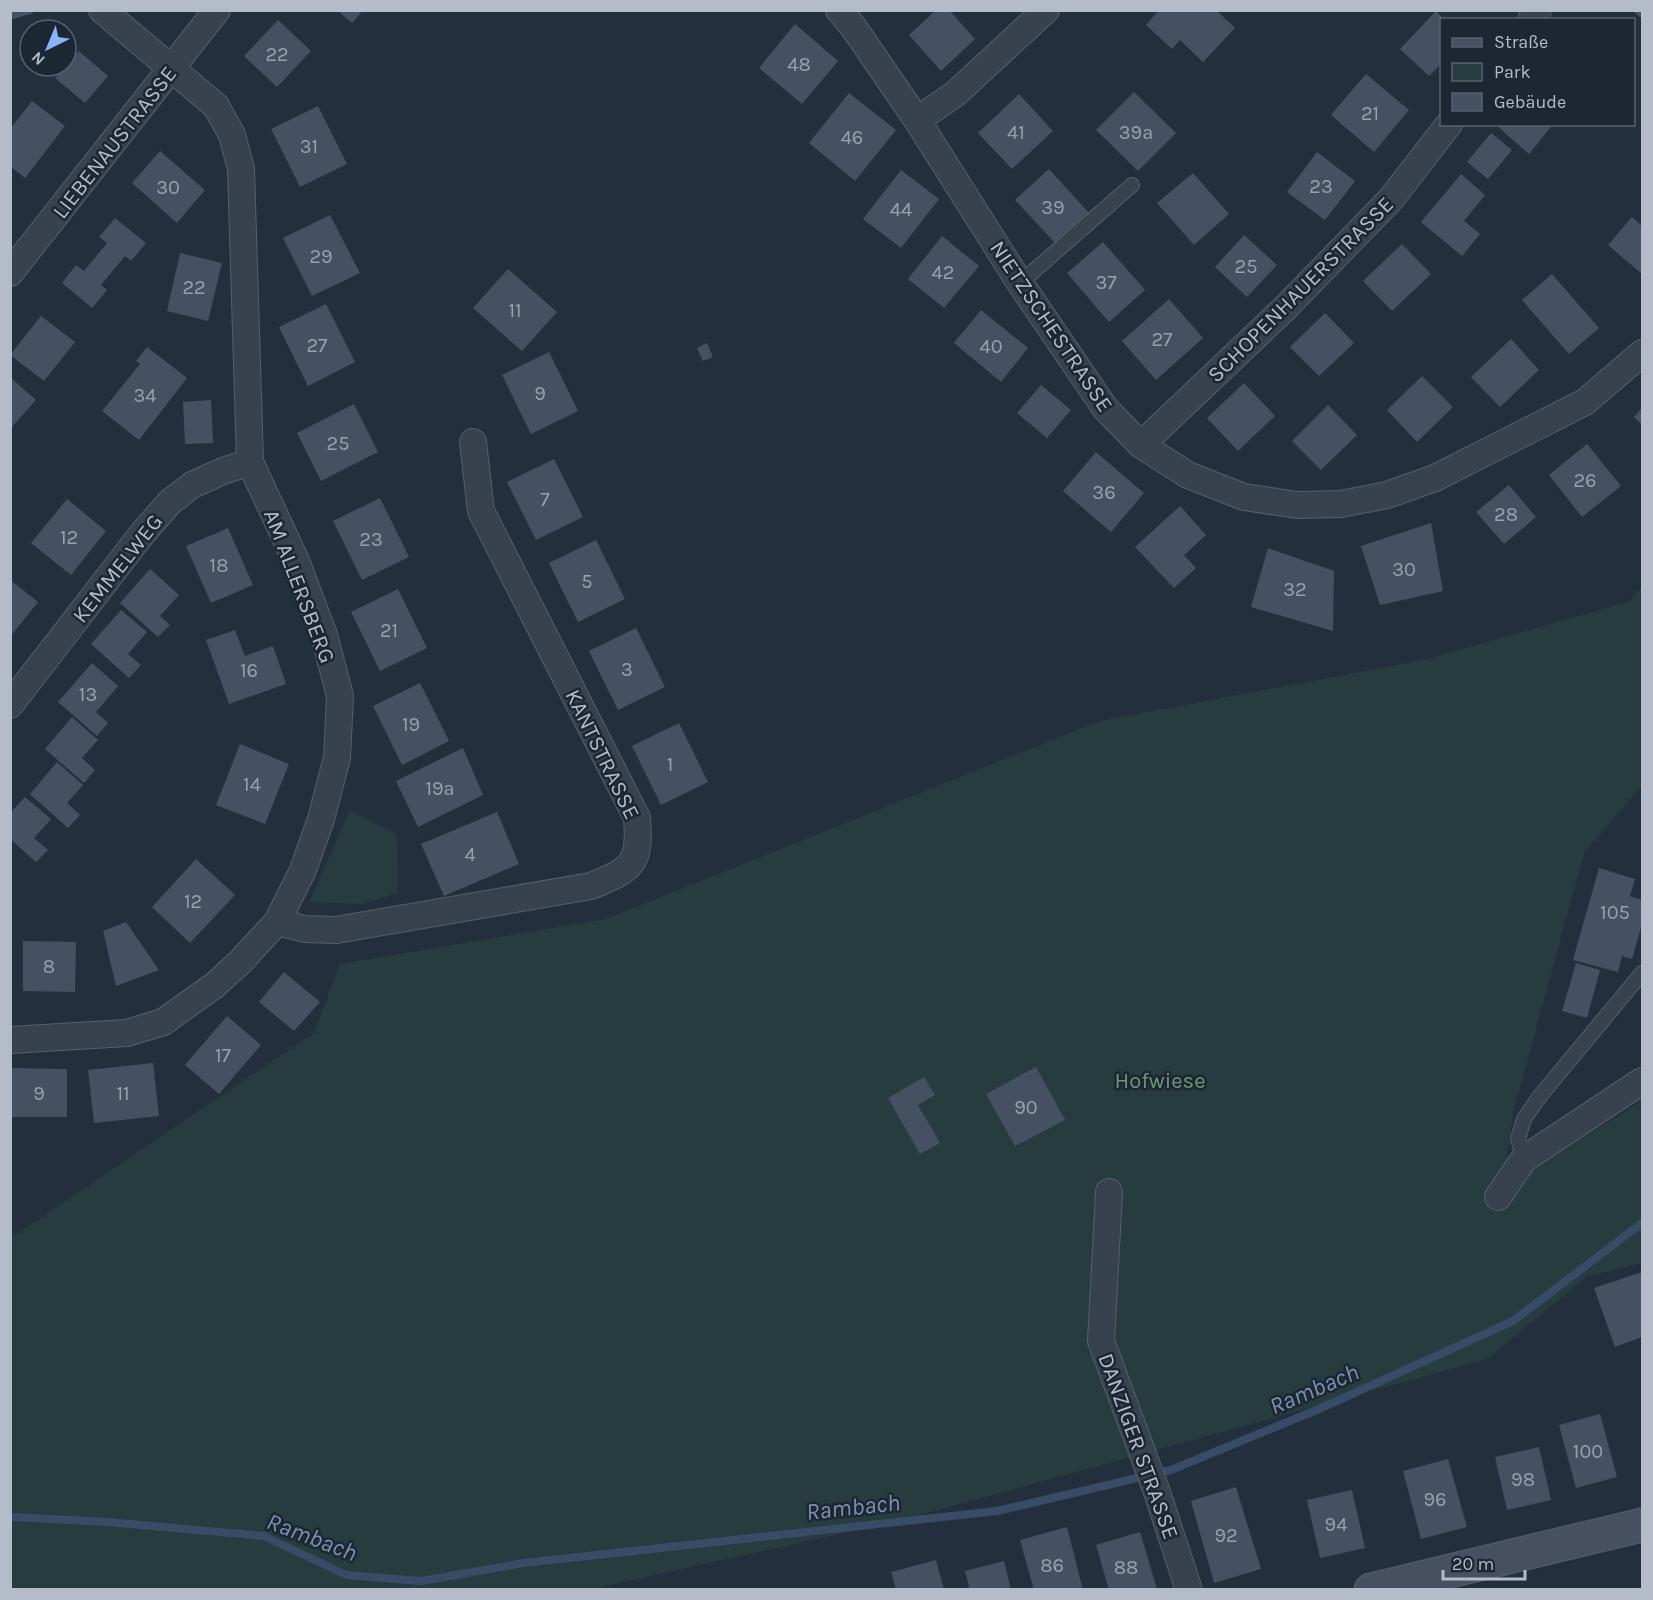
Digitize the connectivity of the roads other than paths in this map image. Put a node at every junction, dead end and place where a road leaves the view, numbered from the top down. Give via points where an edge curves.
1 (102, 10) edge
2 (217, 10) edge
3 (839, 10) edge
4 (1046, 10) edge
5 (171, 68) junction
6 (917, 120) junction
7 (1447, 126) edge
8 (1132, 185) dead end
9 (10, 273) edge
10 (1020, 283) junction
11 (1642, 353) edge
12 (473, 442) dead end
13 (1141, 445) junction
14 (250, 462) junction
15 (10, 705) edge
16 (277, 922) junction
17 (1642, 974) edge
18 (10, 1040) edge
19 (1642, 1081) edge
20 (1524, 1159) junction
21 (1109, 1192) dead end
22 (1498, 1197) dead end
23 (1642, 1525) edge
24 (1189, 1590) edge
25 (1371, 1590) edge

1 - 5 street, AM ALLERSBERG
2 - 5 street, LIEBENAUSTRASSE
3 - 6 street, NIETZSCHESTRASSE
4 - 6 street via 955,94
5 - 9 street, LIEBENAUSTRASSE
5 - 14 street, AM ALLERSBERG via 216,106 232,135 241,169
6 - 10 street, NIETZSCHESTRASSE
7 - 13 street, SCHOPENHAUERSTRASSE via 1391,199 1285,308
8 - 10 lane
10 - 13 street, NIETZSCHESTRASSE via 1105,408
11 - 13 street, NIETZSCHESTRASSE via 1585,402 1435,478 1387,495 1341,504 1297,505 1244,497 1188,475
12 - 16 street, KANTSTRASSE via 481,511 637,819 639,845 632,862 620,874 591,886 336,930 305,929
14 - 15 street, KEMMELWEG via 192,485 170,501
14 - 16 street, AM ALLERSBERG via 300,571 324,635 340,696 337,758 321,819 303,870
16 - 18 street, AM ALLERSBERG via 224,977 164,1022 127,1033
17 - 20 lane via 1524,1119 1518,1139
19 - 20 street
20 - 22 street
21 - 24 street, DANZIGER STRASSE via 1101,1341
23 - 25 main road

